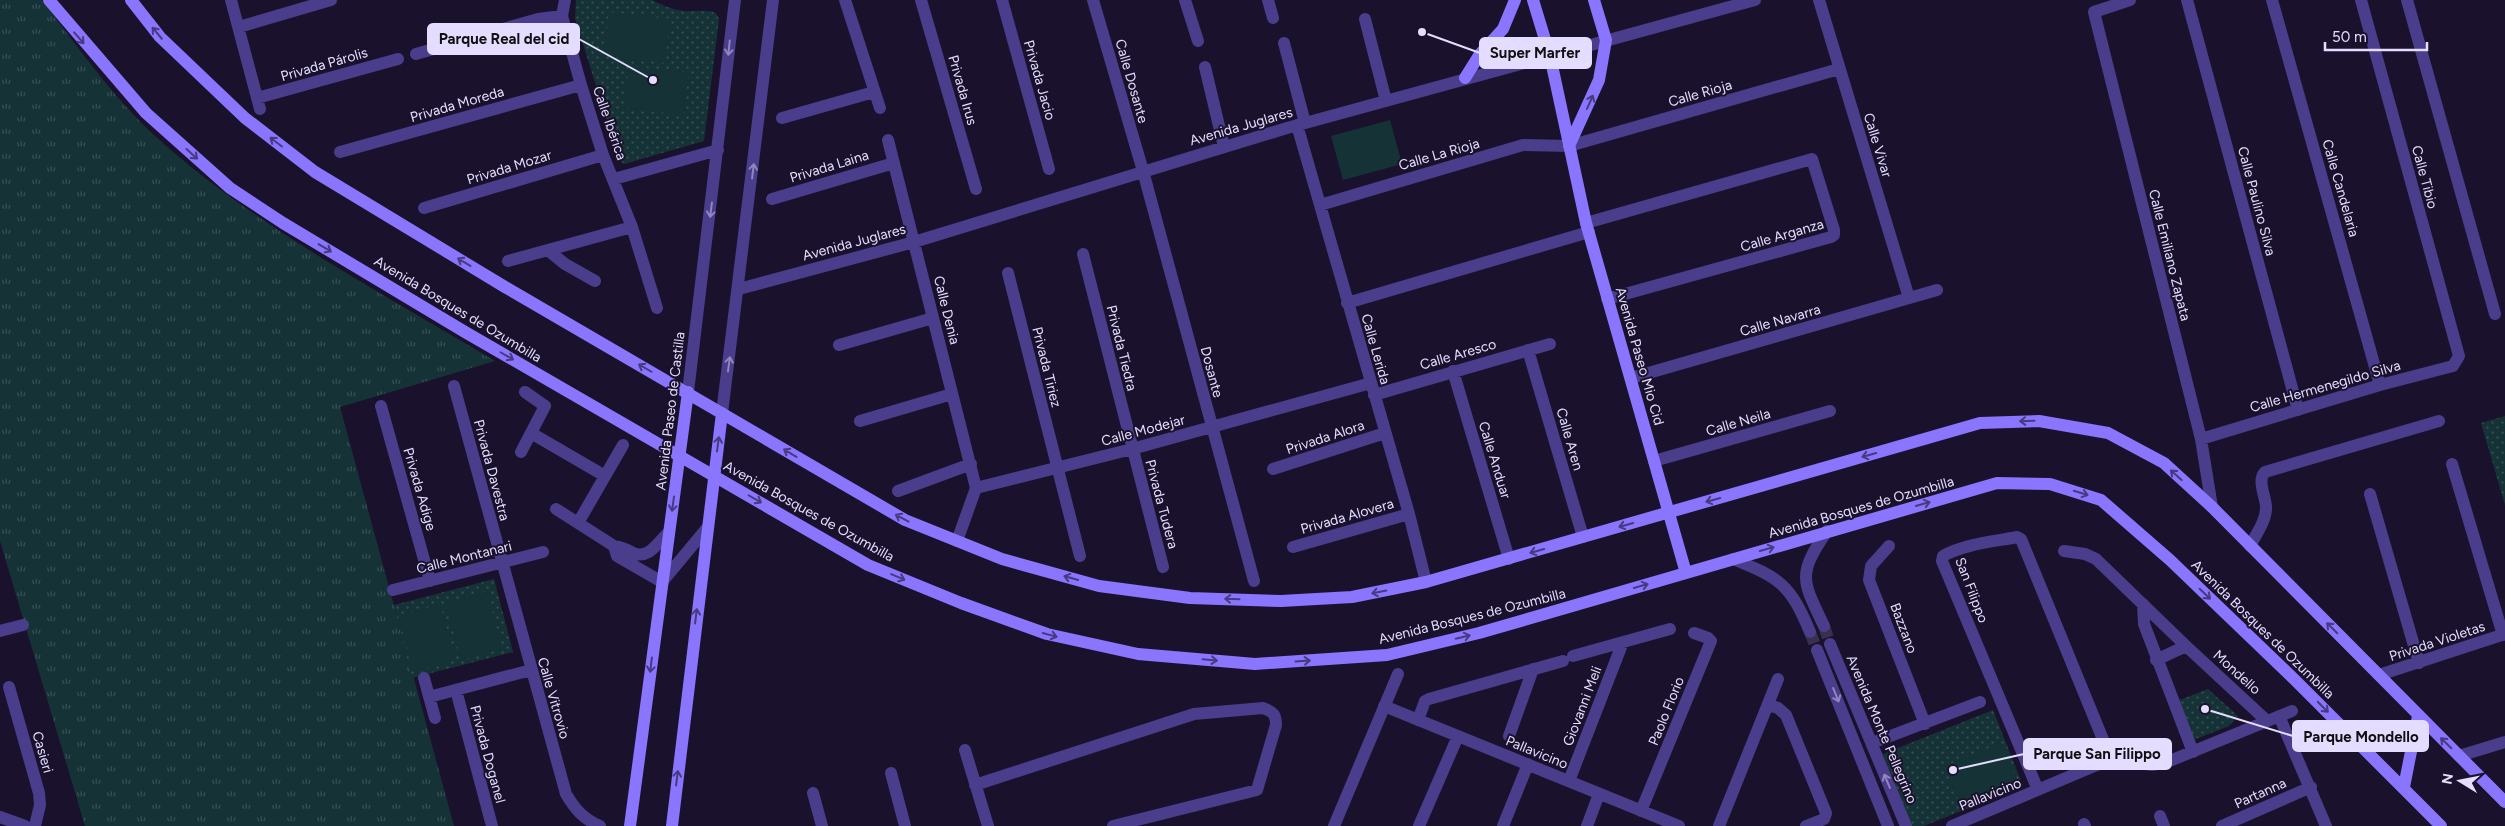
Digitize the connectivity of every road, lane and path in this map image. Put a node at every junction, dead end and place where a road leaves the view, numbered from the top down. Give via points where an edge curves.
1 (48, 0) edge
2 (131, 0) edge
3 (231, 0) edge
4 (331, 0) edge
5 (565, 0) edge
6 (735, 0) edge
7 (773, 0) edge
8 (846, 0) edge
9 (921, 0) edge
10 (1002, 0) edge
11 (1093, 0) edge
12 (1185, 0) edge
13 (1268, 0) edge
14 (1515, 0) edge
15 (1533, 0) edge
16 (1594, 0) edge
17 (1755, 0) edge
18 (1819, 0) edge
19 (2186, 0) edge
20 (2272, 0) edge
21 (2361, 0) edge
22 (2407, 0) edge
23 (2122, 1) edge
24 (562, 16) junction
25 (1273, 18) dead end
26 (1365, 19) dead end
27 (239, 27) junction
28 (1606, 40) junction
29 (1198, 41) dead end
30 (1284, 43) dead end
31 (416, 54) dead end
32 (1550, 56) junction
33 (398, 59) dead end
34 (1205, 67) dead end
35 (1839, 69) junction
36 (1465, 78) junction
37 (581, 85) junction
38 (874, 92) junction
39 (1386, 101) junction
40 (880, 108) dead end
41 (782, 118) dead end
42 (1301, 124) junction
43 (888, 140) dead end
44 (1569, 146) junction
45 (1224, 147) junction
46 (718, 150) junction
47 (340, 152) dead end
48 (603, 155) junction
49 (894, 162) junction
50 (1049, 169) dead end
51 (1143, 171) junction
52 (614, 179) junction
53 (976, 189) dead end
54 (772, 199) dead end
55 (1320, 206) junction
56 (424, 208) dead end
57 (632, 227) junction
58 (1587, 228) junction
59 (914, 242) junction
60 (548, 251) junction
61 (1083, 254) dead end
62 (508, 261) dead end
63 (1008, 273) dead end
64 (595, 281) dead end
65 (739, 289) junction
66 (1937, 290) dead end
67 (1909, 298) junction
68 (1607, 299) junction
69 (1347, 303) junction
70 (657, 308) dead end
71 (2494, 314) dead end
72 (933, 318) junction
73 (1550, 344) dead end
74 (839, 345) dead end
75 (1528, 350) junction
76 (2457, 362) joint
77 (1453, 371) junction
78 (1631, 378) junction
79 (2380, 384) junction
80 (454, 386) dead end
81 (1372, 389) junction
82 (525, 392) dead end
83 (688, 392) junction
84 (952, 394) junction
85 (381, 406) dead end
86 (2298, 410) junction
87 (1830, 411) dead end
88 (722, 413) junction
89 (860, 421) dead end
90 (2439, 421) dead end
91 (1211, 427) junction
92 (531, 433) junction
93 (1386, 433) junction
94 (2201, 439) junction
95 (623, 445) dead end
96 (1132, 449) junction
97 (520, 452) dead end
98 (679, 456) junction
99 (1654, 460) junction
100 (970, 464) junction
101 (2452, 464) dead end
102 (1057, 468) junction
103 (1273, 469) dead end
104 (713, 475) junction
105 (605, 476) junction
106 (976, 488) junction
107 (898, 491) dead end
108 (2370, 494) dead end
109 (2212, 507) junction
110 (556, 509) dead end
111 (1669, 513) junction
112 (1409, 514) junction
113 (578, 523) junction
114 (707, 528) junction
115 (669, 532) junction
116 (1827, 532) junction
117 (1583, 538) junction
118 (957, 541) junction
119 (614, 546) junction
120 (1889, 546) dead end
121 (2250, 546) junction
122 (1294, 547) dead end
123 (2064, 551) dead end
124 (543, 552) dead end
125 (642, 556) junction
126 (1080, 556) dead end
127 (1509, 559) junction
128 (1733, 560) junction
129 (501, 563) junction
130 (1163, 567) dead end
131 (640, 569) junction
132 (1686, 573) junction
133 (430, 581) junction
134 (1254, 581) dead end
135 (662, 582) junction
136 (1426, 582) junction
137 (393, 590) dead end
138 (2143, 604) junction
139 (1817, 612) junction
140 (1804, 617) junction
141 (23, 625) dead end
142 (1824, 626) tunnel mouth
143 (1670, 629) dead end
144 (0, 631) edge
145 (1810, 632) tunnel mouth
146 (1694, 633) dead end
147 (2504, 635) edge
148 (1623, 642) junction
149 (1830, 644) tunnel mouth
150 (2186, 646) junction
151 (1817, 650) tunnel mouth
152 (2156, 660) junction
153 (2419, 663) junction
154 (1839, 666) junction
155 (1533, 669) junction
156 (531, 670) junction
157 (1826, 670) junction
158 (1398, 674) dead end
159 (2379, 675) junction
160 (424, 678) dead end
161 (1778, 679) dead end
162 (9, 687) dead end
163 (456, 690) junction
164 (429, 698) junction
165 (1980, 702) dead end
166 (1769, 705) junction
167 (1384, 706) junction
168 (2292, 711) dead end
169 (2418, 716) junction
170 (435, 718) dead end
171 (2273, 718) junction
172 (1418, 720) junction
173 (1925, 724) junction
174 (1458, 736) junction
175 (1509, 736) dead end
176 (2505, 742) edge
177 (1872, 743) junction
178 (965, 750) dead end
179 (2193, 752) junction
180 (2459, 756) junction
181 (2111, 759) junction
182 (1528, 764) junction
183 (891, 773) dead end
184 (1569, 781) junction
185 (975, 785) junction
186 (2310, 787) junction
187 (2404, 787) junction
188 (2038, 790) junction
189 (813, 793) dead end
190 (1599, 794) junction
191 (2505, 802) edge
192 (2423, 807) junction
193 (1641, 811) junction
194 (0, 817) edge
195 (1675, 825) edge
196 (25, 826) edge
197 (35, 826) edge
198 (492, 826) edge
199 (600, 826) edge
200 (630, 826) edge
201 (672, 826) edge
202 (822, 826) edge
203 (905, 826) edge
204 (988, 826) edge
205 (1113, 826) edge
206 (1334, 826) edge
207 (1419, 826) edge
208 (1503, 826) edge
209 (1587, 826) edge
210 (1720, 826) edge
211 (1806, 826) edge
212 (1888, 826) edge
213 (1906, 826) edge
214 (1952, 826) edge
215 (2222, 826) edge
216 (2326, 826) edge
217 (2429, 826) edge
218 (2442, 826) edge

1 -> 98 main road, Avenida Bosques de Ozumbilla via 146,113 230,188 465,332
83 -> 2 main road via 505,287 316,172 245,118 160,37
3 - 27 street
4 - 27 street
5 - 24 street, Calle Ibérica
6 -> 46 street, Avenida Paseo de Castilla
65 -> 7 street
8 - 38 street
9 - 53 street, Privada Irus
10 - 50 street, Privada Jacio
11 - 51 street, Calle Dosante
12 - 29 street
13 - 25 street
14 - 36 main road via 1503,29 1480,54
15 - 32 main road, Avenida Paseo Mio Cid
16 - 28 main road
17 - 28 street, Avenida Juglares
18 - 35 street, Calle Vivar
19 - 86 street, Calle Paulino Silva
20 - 79 street, Calle Candelaria
21 - 76 street, Calle Tibio via 2459,356
22 - 71 street
23 - 94 street, Calle Emiliano Zapata via 2094,12
24 - 31 street via 538,19
24 - 37 street, Calle Ibérica
26 - 39 street
27 - 33 street, Privada Párolis via 259,103
28 - 32 street, Avenida Juglares
44 -> 28 main road via 1599,80
30 - 42 street, Calle Lerida
32 - 36 street, Avenida Juglares
32 - 44 main road, Avenida Paseo Mio Cid
34 - 45 street
35 - 44 street, Calle Rioja
35 - 67 street, Calle Vivar
36 - 39 street, Avenida Juglares
37 - 47 street, Privada Moreda
37 - 48 street, Calle Ibérica
38 - 40 street
38 - 41 street
39 - 42 street, Avenida Juglares
42 - 45 street, Avenida Juglares
42 - 55 street, Calle Lerida
43 - 49 street, Calle Denia
44 - 55 street, Calle La Rioja via 1523,145
44 - 58 main road, Avenida Paseo Mio Cid
45 - 51 street, Avenida Juglares
46 - 52 street, Calle Ibérica
46 -> 83 street, Avenida Paseo de Castilla
48 - 52 street, Calle Ibérica
48 - 56 street, Privada Mozar
49 - 54 street, Privada Laina
49 - 59 street, Calle Denia
51 - 59 street, Avenida Juglares
51 - 91 street, Dosante
52 - 57 street
55 - 69 street, Calle Lerida
57 - 60 street
57 - 70 street
58 - 68 main road, Avenida Paseo Mio Cid
58 - 68 street, Calle Arganza via 1812,159 1834,230 1831,237
58 - 69 street, Calle Arganza
59 - 65 street, Avenida Juglares
59 - 72 street, Calle Denia
60 - 62 street
60 - 64 street
61 - 96 street, Privada Tiedra
63 - 102 street, Privada Tiriez
88 -> 65 street
66 - 67 street, Calle Navarra
67 - 78 street, Calle Navarra
68 - 78 main road, Avenida Paseo Mio Cid
69 - 81 street, Calle Lerida
72 - 74 street
72 - 84 street, Calle Denia
73 - 75 street, Calle Aresco
75 - 77 street, Calle Aresco
75 - 117 street, Calle Aren
76 - 79 street, Calle Hermenegildo Silva
77 - 81 street, Calle Aresco
77 - 127 street, Calle Anduar
78 - 99 main road, Avenida Paseo Mio Cid
79 - 86 street, Calle Hermenegildo Silva
80 - 129 street, Privada Davestra
81 - 91 street, Calle Modejar
81 - 93 street, Calle Lerida
82 - 92 street via 545,406
83 - 88 main road
83 - 98 main road, Avenida Paseo de Castilla
84 - 89 street
84 - 100 street, Calle Denia
85 - 133 street, Privada Adige
86 - 94 street, Calle Hermenegildo Silva
87 - 99 street, Calle Neila
104 -> 88 main road
118 -> 88 main road via 905,520
90 - 121 street via 2265,472 2261,478 2265,516
91 - 96 street, Calle Modejar
91 - 134 street, Dosante
92 - 97 street
92 - 105 street
93 - 103 street, Privada Alora
93 - 112 street, Calle Lerida
94 - 109 street, Calle Emiliano Zapata
95 - 105 street
96 - 102 street, Calle Modejar
96 - 130 street, Privada Tudera
98 - 104 main road, Avenida Bosques de Ozumbilla
98 -> 115 main road, Avenida Paseo de Castilla
99 - 111 main road, Avenida Paseo Mio Cid
100 - 106 street, Calle Denia
100 - 107 street
101 - 147 street
102 - 106 street, Calle Modejar
102 - 126 street, Privada Tiriez
104 - 114 main road
104 -> 132 main road, Avenida Bosques de Ozumbilla via 868,565 961,604 1047,634 1138,654 1255,664 1388,655 1479,633
105 - 113 street
106 - 118 street
108 - 153 street
109 -> 111 main road via 2164,463 2108,433 2039,421 1980,423
109 - 121 main road
110 - 113 street
111 -> 117 main road
111 - 132 main road, Avenida Paseo Mio Cid
112 - 122 street, Privada Alovera
112 - 136 street, Calle Lerida
113 - 119 street
114 - 135 street
201 -> 114 main road
115 - 125 street
115 - 135 main road, Avenida Paseo de Castilla
128 -> 116 main road, Avenida Bosques de Ozumbilla
116 - 139 street via 1810,557 1806,572 1806,585
116 -> 187 main road, Avenida Bosques de Ozumbilla via 1997,483 2050,484 2101,500 2170,560
117 -> 127 main road
136 -> 118 main road via 1343,598 1281,601 1190,598 1099,586 1002,559
119 - 125 street
119 - 131 street via 617,556
120 - 173 street, Bazzano via 1871,566 1869,580
159 -> 121 main road
123 - 138 street, Mondello via 2096,559
124 - 129 street, Calle Montanari
125 - 131 street
127 - 136 main road
128 - 132 main road, Avenida Bosques de Ozumbilla
128 - 140 street via 1775,578 1792,594
129 - 133 street, Calle Montanari
129 - 156 street, Calle Vitrovio
131 - 135 street
133 - 137 street, Calle Montanari
135 -> 200 main road, Avenida Paseo de Castilla
138 - 150 street, Mondello
138 - 152 street via 2144,624
139 - 140 street
139 - 142 street
140 - 145 street
141 - 144 street
143 - 148 street, Giovanni Meli
146 - 193 street, Paolo Florio via 1711,641
147 - 153 street, Privada Violetas
148 - 155 street, Giovanni Meli
148 - 184 street, Giovanni Meli
149 - 154 street, Avenida Monte Pellegrino
150 - 152 street
150 - 171 street, Mondello
151 - 157 street, Avenida Monte Pellegrino
152 - 179 street
153 - 159 street, Privada Violetas
154 - 157 street
154 - 177 street, Avenida Monte Pellegrino
155 - 172 street, Giovanni Meli via 1429,699
155 - 175 street
156 - 163 street
156 - 199 street, Calle Vitrovio via 566,794 575,810
157 -> 212 street, Avenida Monte Pellegrino
158 - 167 street
159 - 169 main road
160 - 164 street
161 - 166 street
162 - 197 street, Casieri via 39,793
163 - 164 street
163 - 198 street, Privada Doganel
164 - 170 street
165 - 173 street
166 - 210 street
166 - 211 street via 1786,715 1826,813 1824,819
167 - 172 street, Pallavicino
167 - 206 street
168 - 171 street
180 -> 169 main road
169 - 187 main road
171 - 179 street
171 - 186 street
172 - 174 street, Pallavicino
173 - 177 street
174 - 182 street, Pallavicino
174 - 207 street
176 - 180 street
213 -> 177 street, Avenida Monte Pellegrino
178 - 185 street
179 - 181 street via 2152,765
180 - 191 main road
181 - 188 street, Pallavicino
181 - 188 street, San Filippo via 2021,539 1980,544 1948,553 1942,561
182 - 184 street, Pallavicino
182 - 208 street
183 - 203 street
184 - 190 street, Pallavicino
185 - 204 street
185 - 205 street via 1194,714 1263,708 1276,716 1257,790
186 - 215 street, Partanna
186 - 216 street
187 - 192 main road, Avenida Bosques de Ozumbilla
188 - 214 street, Pallavicino
189 - 202 street
190 - 193 street, Pallavicino
190 - 209 street
192 - 217 main road
192 - 218 main road, Avenida Bosques de Ozumbilla
193 - 195 street, Pallavicino
194 - 196 street

